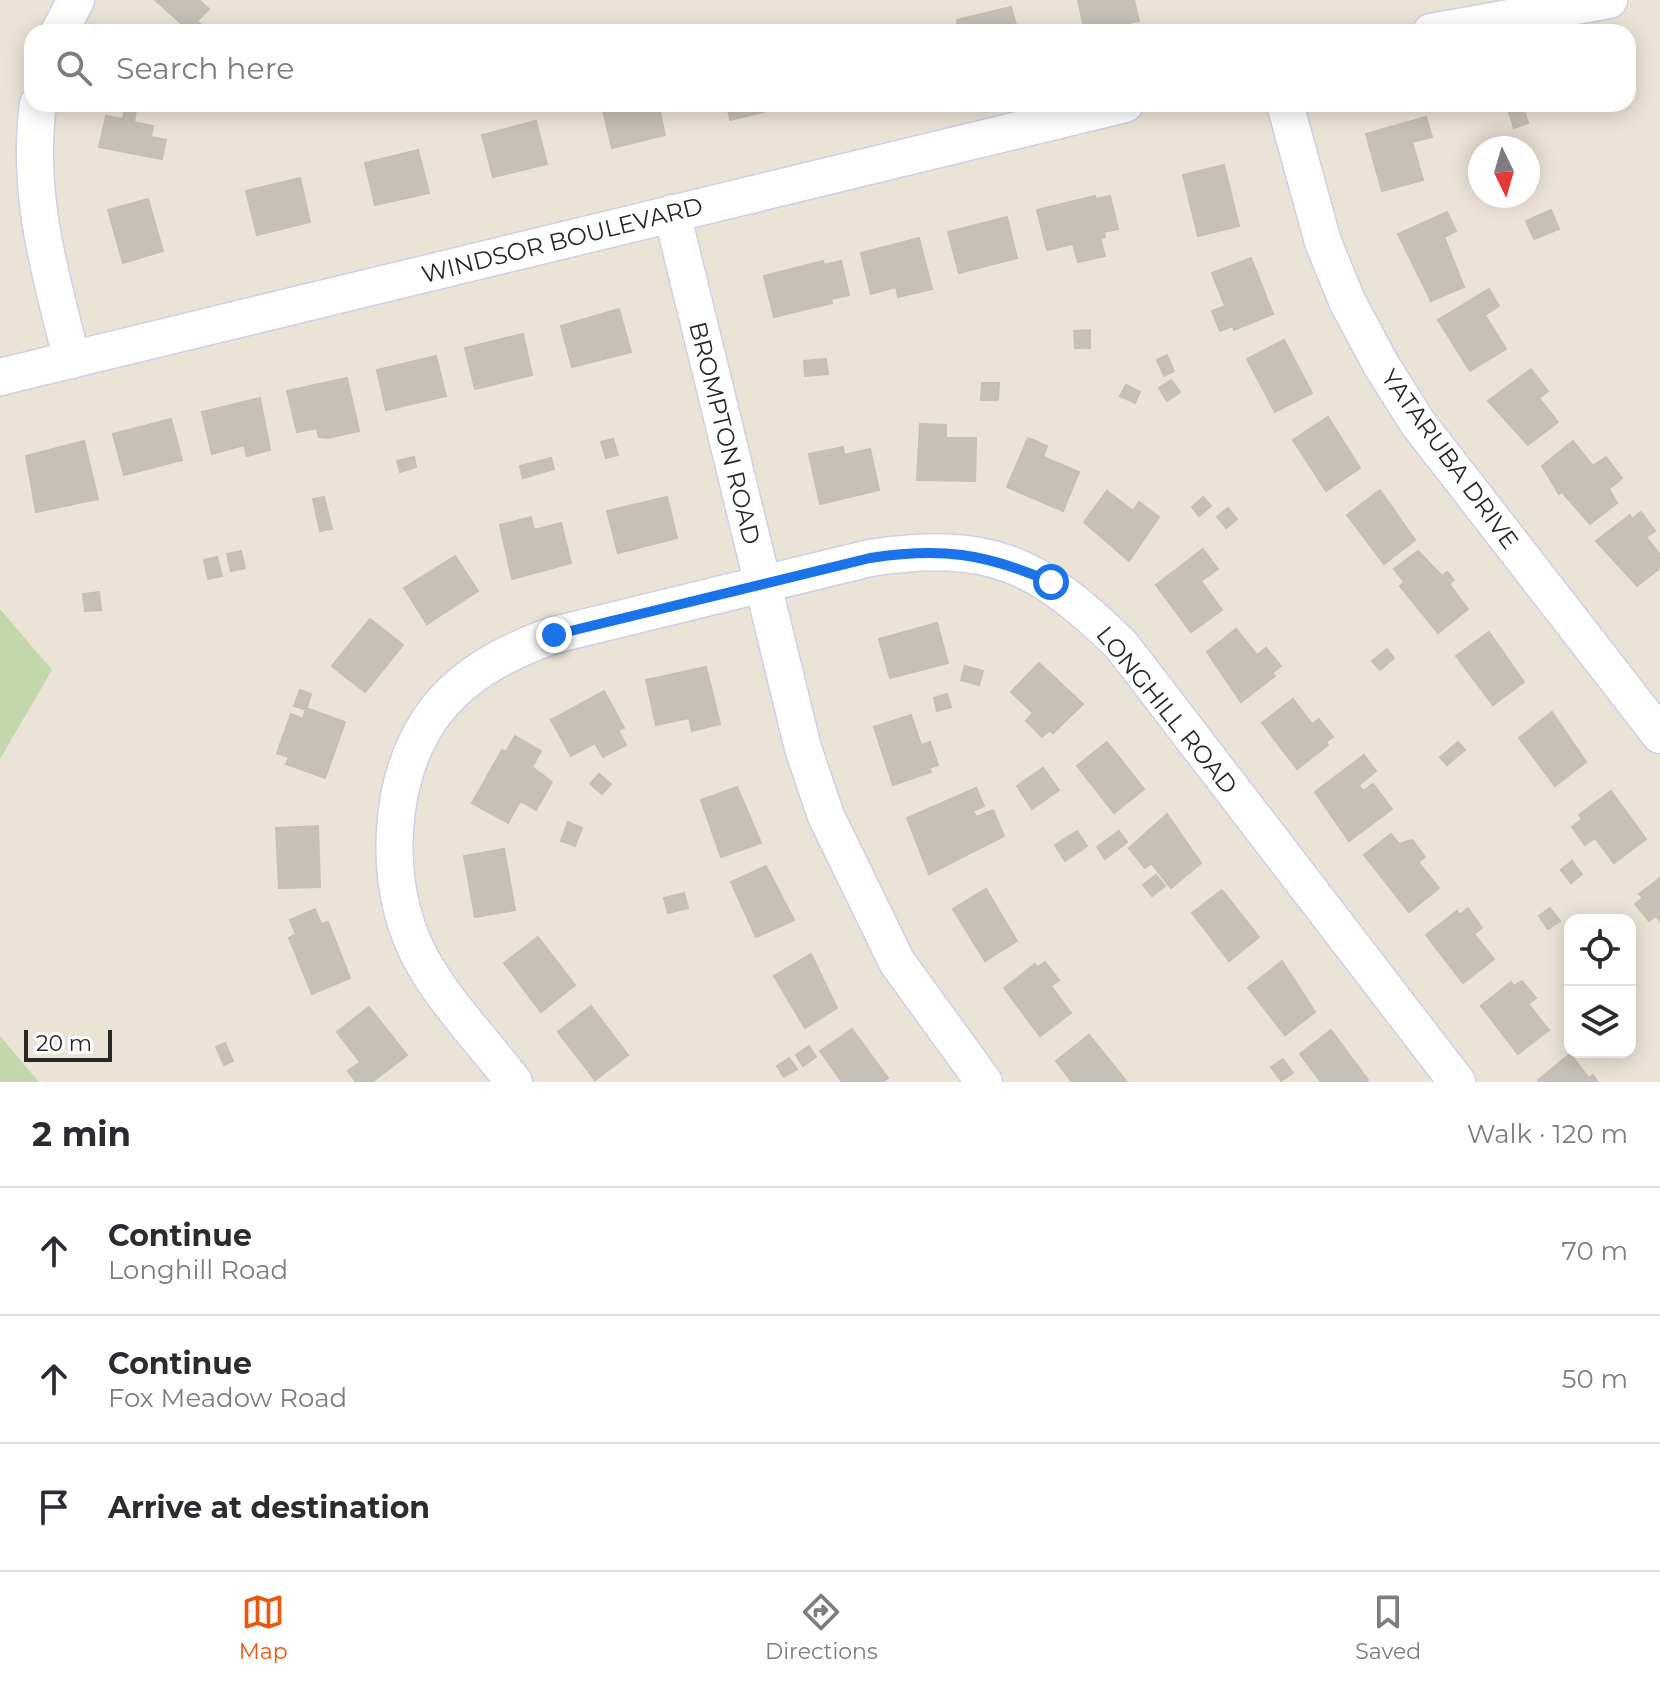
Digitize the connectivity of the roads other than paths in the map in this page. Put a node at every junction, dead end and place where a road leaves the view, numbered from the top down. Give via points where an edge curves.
1 (76, 0) edge
2 (1609, 0) edge
3 (63, 24) edge
4 (1476, 24) edge
5 (37, 112) edge
6 (1092, 112) edge
7 (1287, 112) edge
8 (672, 213) junction
9 (72, 360) junction
10 (0, 377) edge
11 (762, 585) junction
12 (1660, 735) edge
13 (514, 1082) edge
14 (984, 1082) edge
15 (1457, 1082) edge

1 - 3 street
2 - 4 street
5 - 9 street via 35,191
6 - 8 street, WINDSOR BOULEVARD
7 - 12 street, YATARUBA DRIVE via 1323,242 1380,363 1417,422
8 - 9 street, WINDSOR BOULEVARD
8 - 11 street, BROMPTON ROAD
9 - 10 street, WINDSOR BOULEVARD
11 - 13 street, LONGHILL ROAD via 515,649 456,690 430,720 402,785 396,871 403,913 433,977
11 - 14 street, BROMPTON ROAD via 803,748 860,893 897,962
11 - 15 street, LONGHILL ROAD via 919,550 1006,562 1051,582 1122,646

